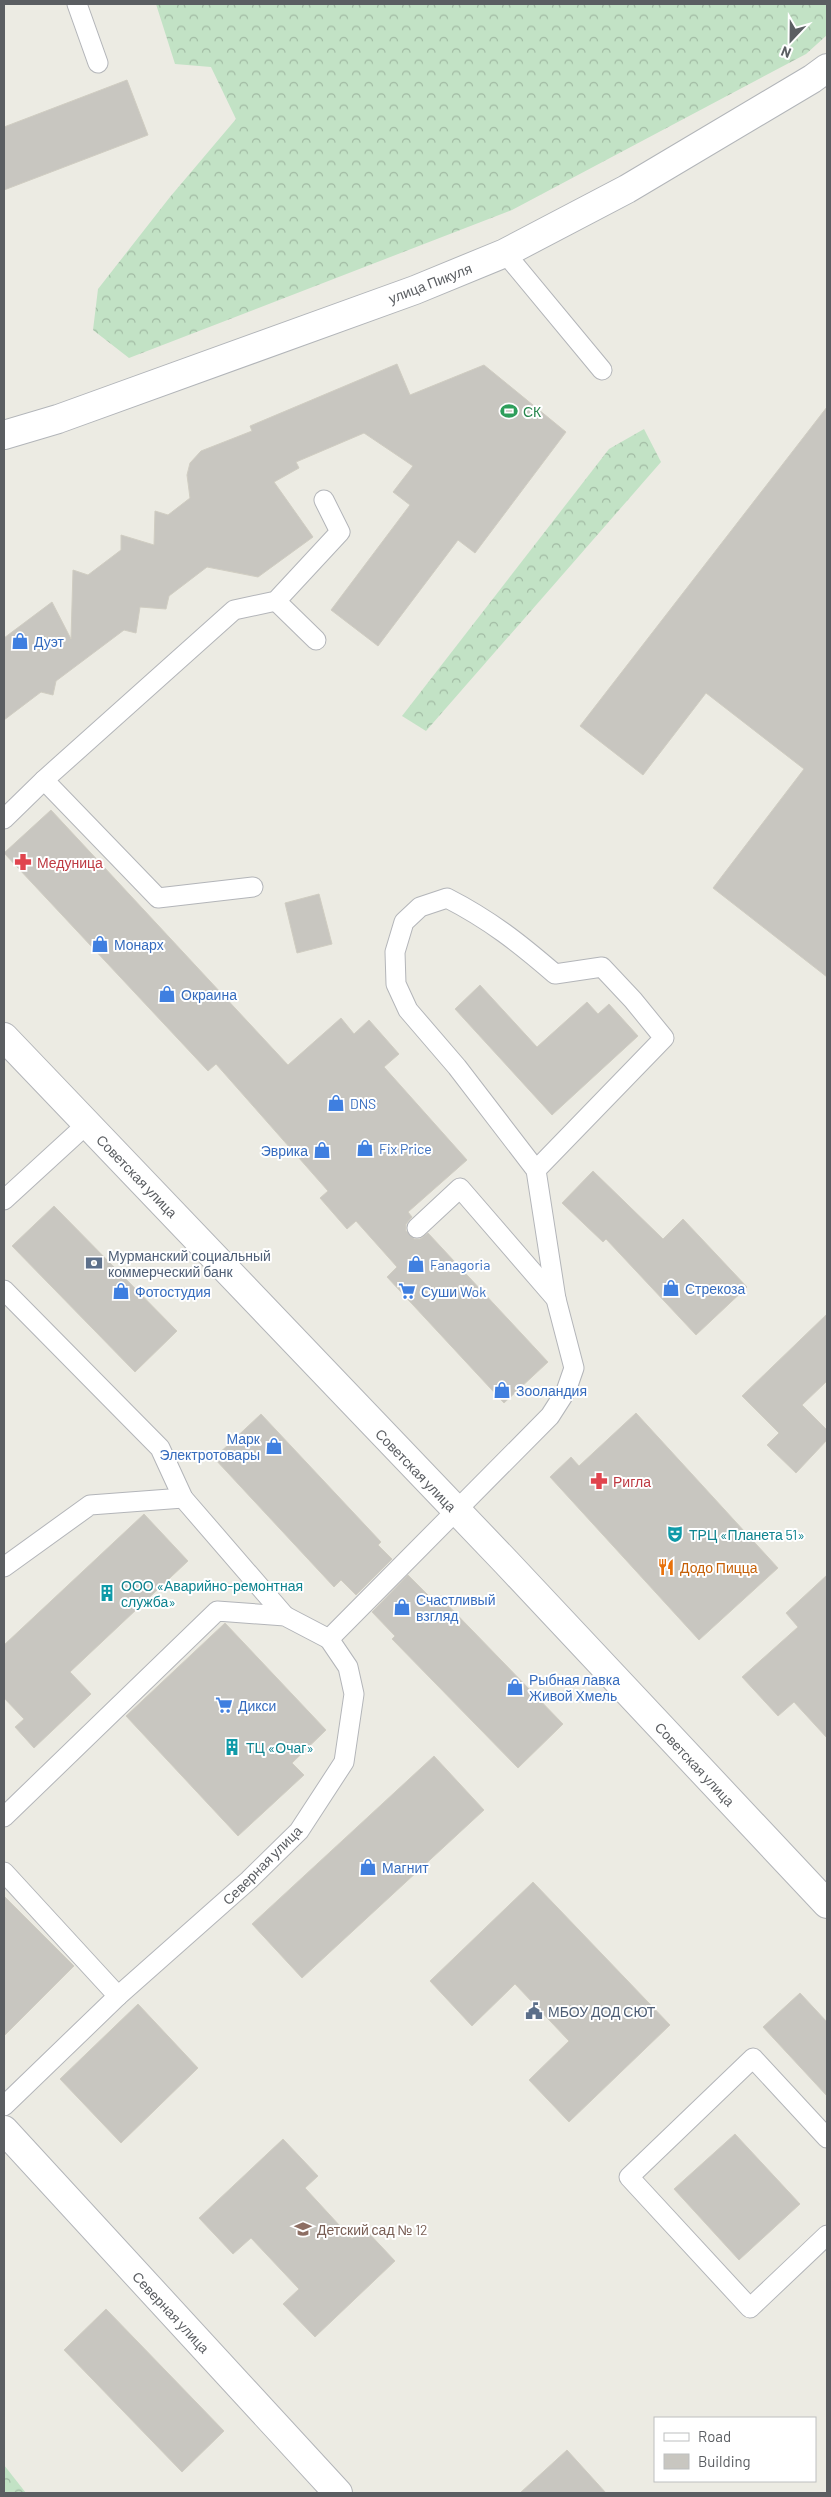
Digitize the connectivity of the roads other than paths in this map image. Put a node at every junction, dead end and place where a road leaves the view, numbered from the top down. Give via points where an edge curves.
1 (77, 4) edge
2 (98, 63) dead end
3 (827, 68) edge
4 (505, 253) junction
5 (602, 370) dead end
6 (4, 435) edge
7 (324, 500) dead end
8 (276, 601) junction
9 (316, 640) dead end
10 (44, 780) junction
11 (4, 819) edge
12 (253, 888) dead end
13 (4, 1037) edge
14 (87, 1124) junction
15 (536, 1170) junction
16 (4, 1200) edge
17 (417, 1228) dead end
18 (4, 1292) edge
19 (556, 1299) junction
20 (183, 1498) junction
21 (455, 1510) junction
22 (4, 1566) edge
23 (285, 1616) junction
24 (329, 1639) junction
25 (4, 1817) edge
26 (4, 1872) edge
27 (827, 1904) edge
28 (118, 1996) junction
29 (4, 2106) edge
30 (4, 2130) edge
31 (827, 2138) edge
32 (827, 2235) edge
33 (338, 2493) edge

1 - 2 lane
3 - 4 street, улица Пикуля via 627,189
4 - 5 lane
4 - 6 street, улица Пикуля via 415,290 58,419
7 - 8 lane via 340,532
8 - 9 lane
8 - 10 lane via 234,610
10 - 11 lane
10 - 12 lane via 158,898
13 - 14 street, Советская улица
14 - 16 lane
14 - 21 street, Советская улица
15 - 15 lane via 457,1067 408,1010 396,984 395,952 404,922 420,906 447,898 497,926 555,974 602,967 664,1038
15 - 19 lane
17 - 19 lane via 460,1188
18 - 20 lane via 160,1448
19 - 21 lane via 574,1368 566,1391 550,1416
20 - 22 lane via 90,1504
20 - 23 lane
21 - 24 lane
21 - 27 street, Советская улица
23 - 24 lane
23 - 25 lane via 217,1611
24 - 28 lane, Северная улица via 348,1668 354,1694 344,1762 299,1831 249,1880
26 - 28 lane
28 - 29 lane, Северная улица
30 - 33 street, Северная улица
31 - 32 lane via 753,2058 629,2177 750,2308

